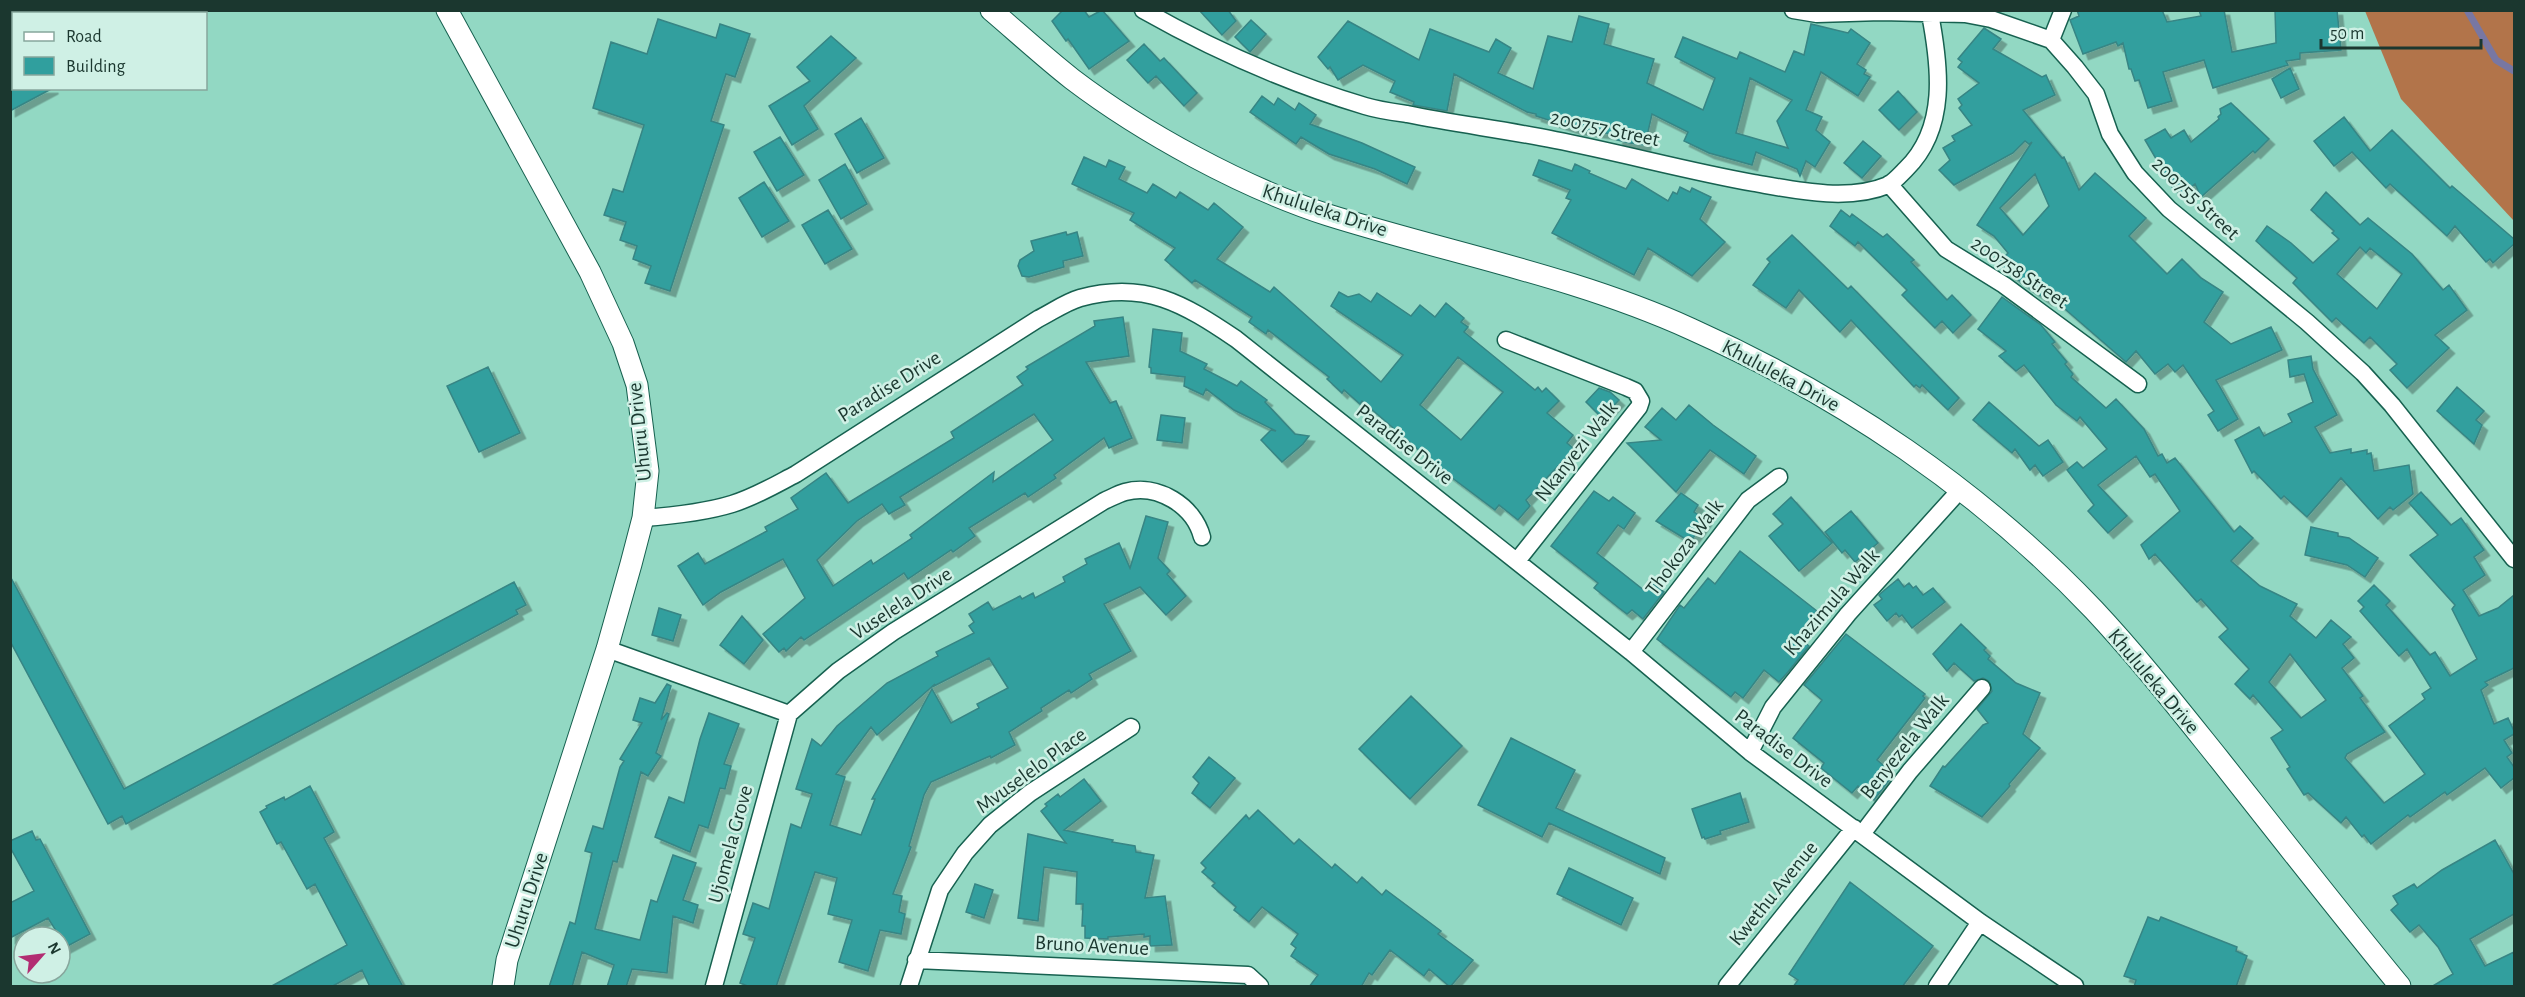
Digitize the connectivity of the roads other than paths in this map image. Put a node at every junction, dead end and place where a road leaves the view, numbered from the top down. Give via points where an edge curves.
1 (447, 10) edge
2 (991, 10) edge
3 (1143, 10) edge
4 (1792, 10) edge
5 (2063, 10) edge
6 (1930, 14) junction
7 (2051, 40) junction
8 (1889, 184) junction
9 (1506, 340) dead end
10 (2138, 384) dead end
11 (1779, 477) dead end
12 (1960, 490) junction
13 (643, 518) junction
14 (1203, 537) dead end
15 (2514, 559) edge
16 (1517, 561) junction
17 (607, 649) junction
18 (1631, 652) junction
19 (1982, 688) dead end
20 (789, 714) junction
21 (1131, 727) dead end
22 (1750, 752) junction
23 (1858, 831) junction
24 (1980, 922) junction
25 (916, 960) junction
26 (503, 987) edge
27 (714, 987) edge
28 (909, 987) edge
29 (1260, 987) edge
30 (1727, 987) edge
31 (1937, 987) edge
32 (2075, 987) edge
33 (2400, 987) edge

1 - 13 street, Uhuru Drive via 590,272 623,343 637,386 643,427 648,471
2 - 12 street, Khululeka Drive via 1074,80 1159,136 1246,183 1326,215 1583,287 1689,328 1848,410
3 - 8 street, 200757 Street via 1191,37 1366,106 1554,139 1802,192 1860,191
4 - 6 street, 200755 Street via 1817,14
5 - 7 street
6 - 7 street, 200755 Street via 1991,19
6 - 8 street, 200757 Street via 1936,48 1936,117 1923,147
7 - 15 street, 200755 Street via 2096,94 2110,134 2135,173 2178,217 2363,373
8 - 10 street, 200758 Street via 1946,249 2004,285
9 - 16 street, Nkanyezi Walk via 1626,387 1641,401
11 - 18 street, Thokoza Walk via 1748,500
12 - 22 street, Khazimula Walk via 1840,623 1773,707
12 - 33 street, Khululeka Drive via 2057,574 2119,638
13 - 16 street, Paradise Drive via 730,505 754,496 796,474 1038,319 1078,298 1118,291 1157,295 1192,309
13 - 17 street, Uhuru Drive
14 - 20 street, Vuselela Drive via 1194,518 1176,500 1151,491 1127,491 1104,501 893,632 838,671
16 - 18 street, Paradise Drive
17 - 20 street
17 - 26 street, Uhuru Drive via 507,960
18 - 22 street, Paradise Drive
19 - 23 street, Benyezela Walk
20 - 27 street, Ujomela Grove
21 - 25 street, Mvuselelo Place via 1030,793 990,825 940,890
22 - 23 street, Paradise Drive
23 - 24 street, Paradise Drive
23 - 30 street, Kwethu Avenue
24 - 31 street
24 - 32 street, Paradise Drive
25 - 28 street, Mvuselelo Place
25 - 29 street, Bruno Avenue via 1248,975

